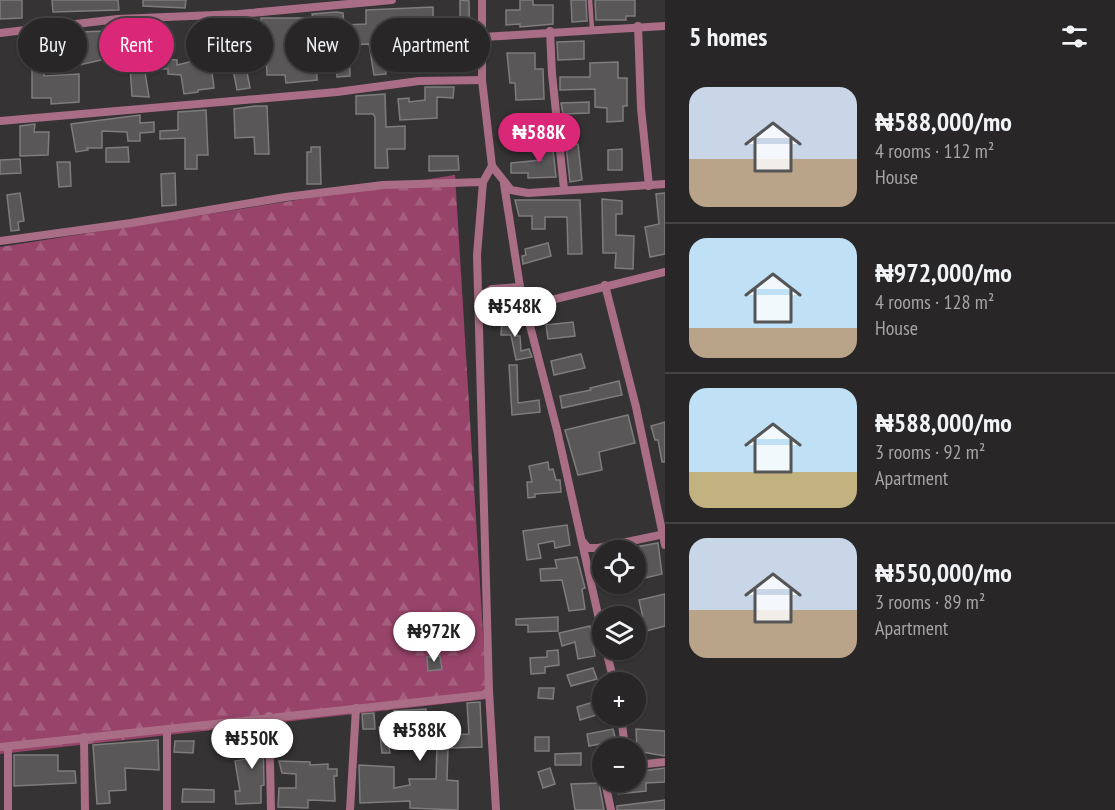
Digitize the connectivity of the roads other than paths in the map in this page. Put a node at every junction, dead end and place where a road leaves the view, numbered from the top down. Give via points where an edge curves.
1 (393, 0) edge
2 (482, 0) edge
3 (590, 0) edge
4 (482, 18) edge
5 (638, 26) junction
6 (665, 26) edge
7 (592, 28) junction
8 (550, 31) junction
9 (0, 33) edge
10 (490, 36) edge
11 (482, 72) edge
12 (482, 80) junction
13 (0, 121) edge
14 (492, 166) junction
15 (483, 182) junction
16 (504, 184) junction
17 (665, 184) edge
18 (649, 186) junction
19 (564, 189) junction
20 (0, 241) edge
21 (665, 272) edge
22 (605, 285) junction
23 (520, 287) junction
24 (479, 297) junction
25 (527, 306) junction
26 (664, 534) edge
27 (581, 539) junction
28 (665, 545) edge
29 (596, 606) edge
30 (489, 691) junction
31 (356, 708) junction
32 (269, 716) junction
33 (167, 729) junction
34 (84, 737) junction
35 (4, 747) edge
36 (665, 762) edge
37 (646, 764) edge
38 (607, 792) edge
39 (8, 810) edge
40 (85, 810) edge
41 (167, 810) edge
42 (271, 810) edge
43 (350, 810) edge
44 (496, 810) edge
45 (610, 810) edge

1 - 9 street via 239,14 118,19
2 - 4 street
3 - 7 lane
5 - 6 street
5 - 7 street
5 - 18 street
7 - 8 street
8 - 10 street
8 - 19 street
11 - 12 street
12 - 13 street via 419,81 326,93
12 - 14 street
14 - 15 street
14 - 16 street
15 - 20 street via 383,185 296,195
15 - 24 street via 477,255
16 - 19 street via 528,193
16 - 23 street
17 - 18 street
18 - 19 street
21 - 22 street
22 - 25 street
22 - 26 street
23 - 24 street via 492,289
23 - 25 street
24 - 30 street
25 - 27 street
26 - 27 street via 598,548 588,548
26 - 28 street
27 - 29 street
30 - 31 street via 483,695
30 - 44 street
31 - 32 street
31 - 43 street
32 - 33 street
32 - 42 street
33 - 34 street
33 - 41 street
34 - 35 street
34 - 40 street
35 - 39 street
36 - 37 street
38 - 45 street

